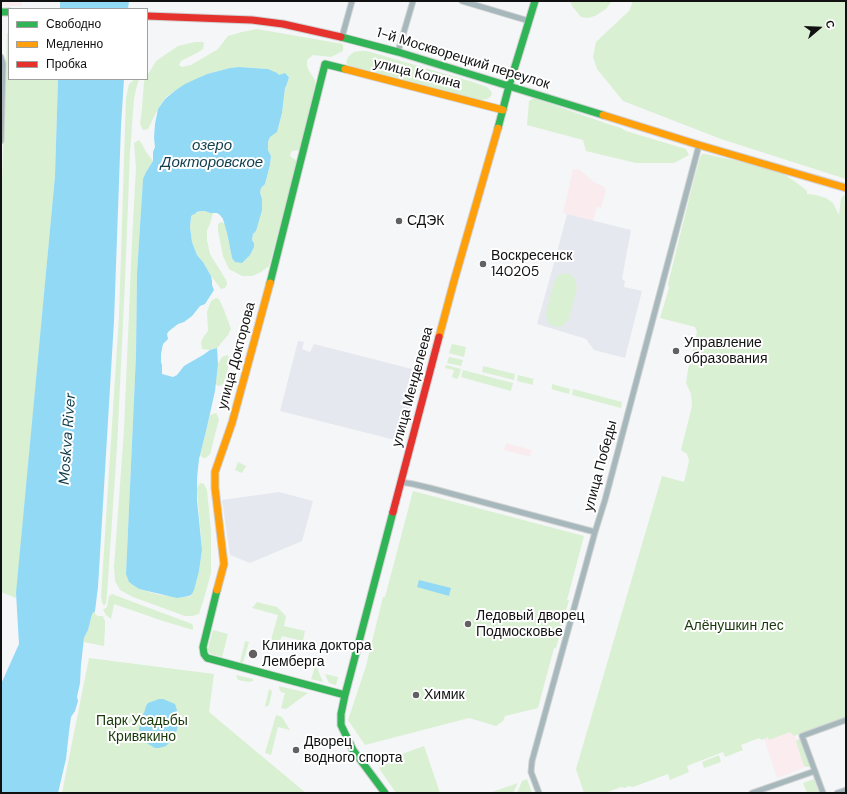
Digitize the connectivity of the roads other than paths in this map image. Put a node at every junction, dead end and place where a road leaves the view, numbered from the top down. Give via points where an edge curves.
1 (352, 1) edge
2 (413, 1) edge
3 (462, 1) edge
4 (535, 1) edge
5 (148, 16) edge
6 (529, 21) junction
7 (342, 37) junction
8 (398, 52) junction
9 (1, 57) edge
10 (325, 64) joint
11 (509, 86) junction
12 (503, 110) junction
13 (1, 142) edge
14 (699, 145) junction
15 (846, 188) edge
16 (401, 482) junction
17 (595, 532) junction
18 (345, 694) junction
19 (846, 720) edge
20 (815, 771) junction
21 (846, 790) edge
22 (385, 793) edge
23 (539, 793) edge
24 (752, 793) edge
25 (823, 793) edge
26 (837, 793) edge

1 - 7 street
2 - 8 street
3 - 6 street
4 - 6 street, улица Менделеева
5 - 7 street, 1-й Москворецкий переулок via 252,20
6 - 11 street, улица Менделеева
7 - 8 street, 1-й Москворецкий переулок
8 - 11 street, 1-й Москворецкий переулок
9 - 13 street
10 - 12 street, улица Колина
10 - 18 street, улица Докторова via 264,306 232,423 215,472 224,564 203,651 209,659
11 - 12 street, улица Менделеева
11 - 14 street, 1-й Москворецкий переулок
12 - 16 street, улица Менделеева via 454,281
14 - 15 street, 1-й Москворецкий переулок
14 - 17 street, улица Победы
16 - 17 street
16 - 18 street, улица Менделеева
17 - 23 street, улица Победы via 532,761 531,772
18 - 22 street, улица Менделеева via 341,728
19 - 20 street via 802,736
20 - 24 street
20 - 25 street
21 - 26 street

